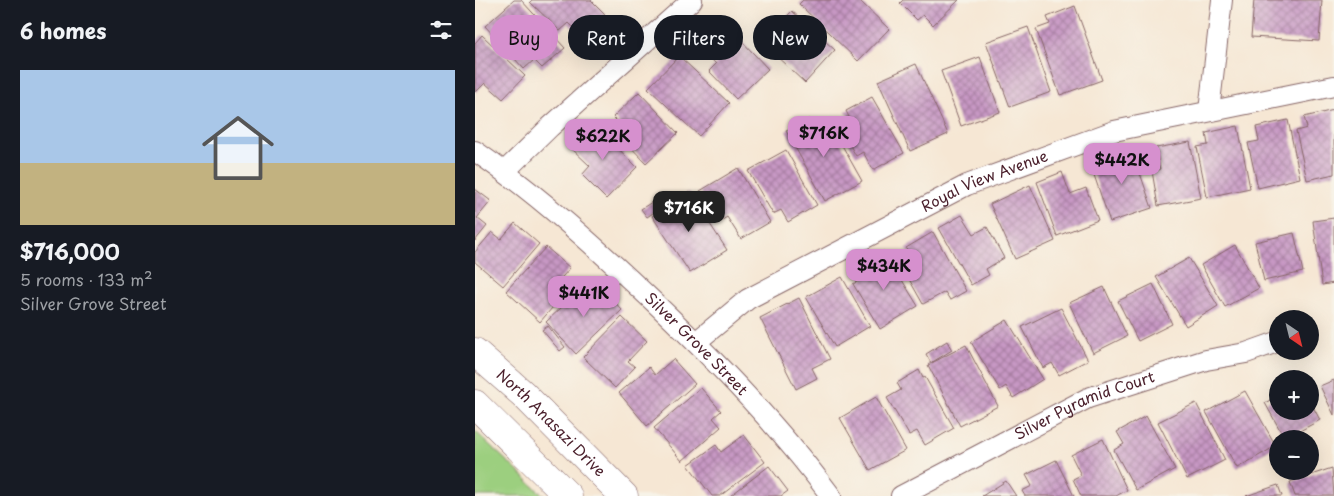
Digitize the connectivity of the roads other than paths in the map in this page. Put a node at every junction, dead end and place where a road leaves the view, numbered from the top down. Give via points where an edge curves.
1 (692, 0) edge
2 (1222, 0) edge
3 (1334, 86) edge
4 (1209, 111) junction
5 (475, 151) edge
6 (505, 171) junction
7 (696, 342) junction
8 (1269, 345) edge
9 (475, 352) edge
10 (475, 404) edge
11 (568, 496) edge
12 (624, 496) edge
13 (831, 496) edge
14 (901, 496) edge

1 - 6 street
2 - 4 street
3 - 4 street, Royal View Avenue
4 - 7 street, Royal View Avenue via 1114,131 967,185 748,299
5 - 6 street, Silver Grove Street
6 - 7 street, Silver Grove Street via 613,262
7 - 13 street, Silver Grove Street via 796,449
8 - 14 street, Silver Pyramid Court via 1246,353 1206,360 1088,398
9 - 12 main road, North Anasazi Drive via 523,394
10 - 11 main road

